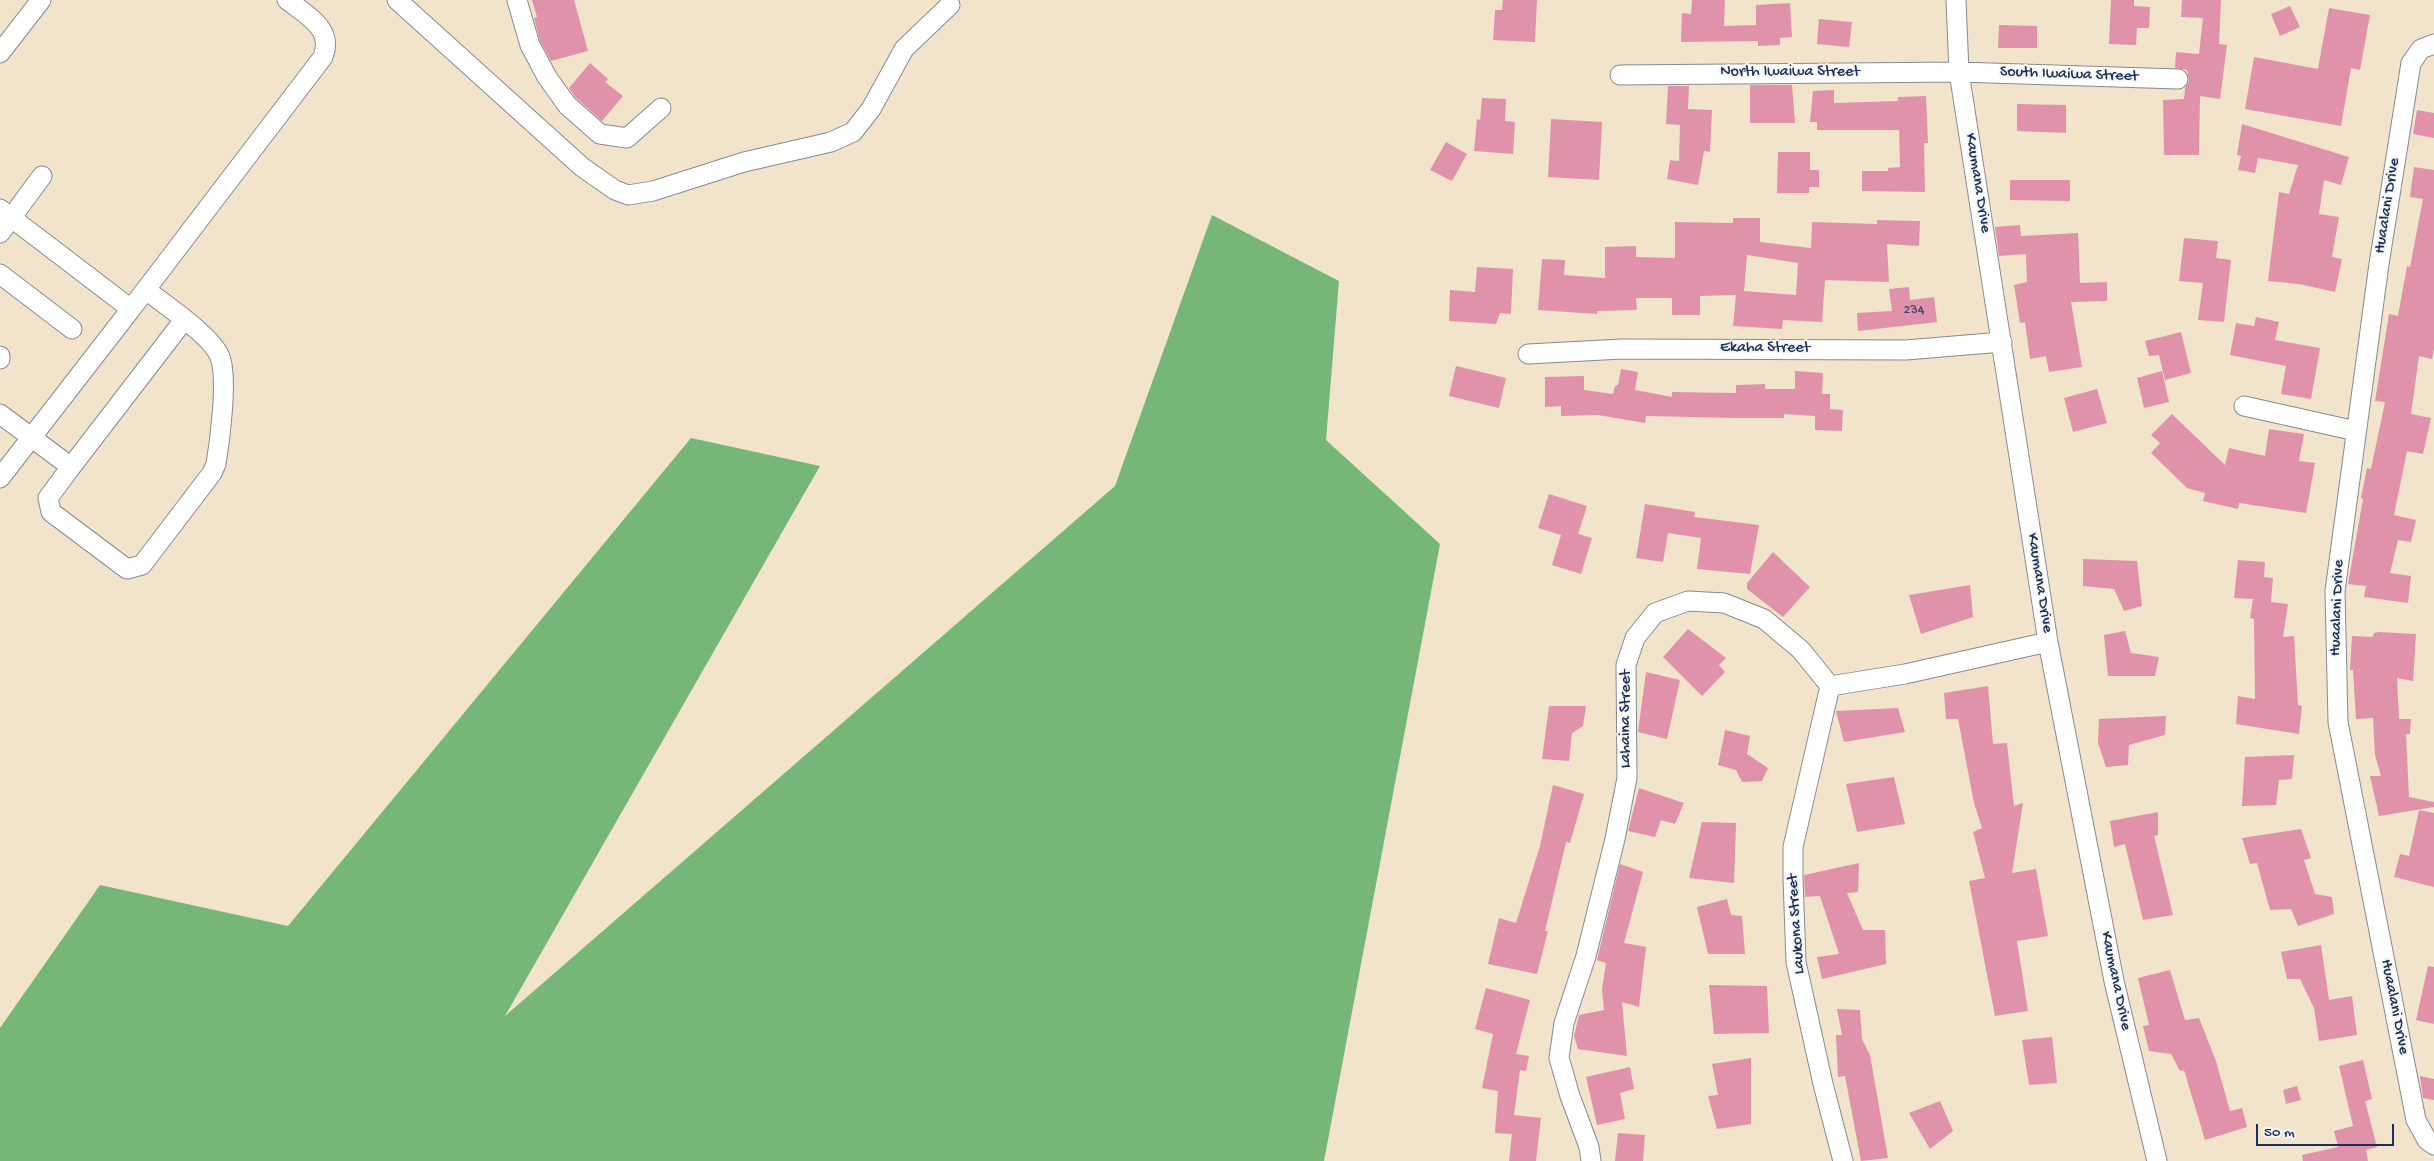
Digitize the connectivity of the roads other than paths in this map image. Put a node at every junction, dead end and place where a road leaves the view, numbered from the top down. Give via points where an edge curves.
1 (41, 0) edge
2 (287, 0) edge
3 (397, 0) edge
4 (517, 0) edge
5 (1956, 0) edge
6 (950, 5) dead end
7 (2434, 44) edge
8 (0, 53) edge
9 (1959, 72) junction
10 (1620, 75) dead end
11 (2178, 78) dead end
12 (661, 108) dead end
13 (42, 176) dead end
14 (6, 213) edge
15 (0, 233) edge
16 (0, 274) edge
17 (146, 290) junction
18 (131, 309) junction
19 (184, 320) junction
20 (72, 329) dead end
21 (2002, 342) junction
22 (1528, 354) dead end
23 (2244, 406) dead end
24 (0, 414) edge
25 (2356, 431) junction
26 (32, 436) junction
27 (71, 467) junction
28 (0, 478) edge
29 (2048, 642) junction
30 (1830, 686) junction
31 (2434, 1144) edge
32 (1591, 1161) edge
33 (1843, 1161) edge
34 (2157, 1161) edge

1 - 8 street
2 - 17 street via 320,26 327,47 323,57
3 - 6 street via 582,167 628,195 653,191 744,162 831,142 853,132 871,109 904,49
4 - 12 street via 530,45 547,77 568,105 600,134 627,138
5 - 9 street, Kaumana Drive
7 - 25 street, Huaalani Drive via 2421,49 2411,63
9 - 10 street, North Iwaiwa Street
9 - 11 street, South Iwaiwa Street
9 - 21 street, Kaumana Drive
13 - 14 street
14 - 15 street
14 - 18 street
16 - 20 street
17 - 18 street
17 - 19 street
18 - 26 street
19 - 27 street
19 - 27 street via 210,343 219,355 223,371 216,464 142,565 127,569 51,512 48,498
21 - 22 street, Ekaha Street via 1906,350 1622,349
21 - 29 street, Kaumana Drive
23 - 25 street
24 - 26 street
25 - 31 street, Huaalani Drive via 2335,591 2338,722 2416,1120 2427,1140
26 - 27 street
26 - 28 street
29 - 30 street via 1905,674
29 - 34 street, Kaumana Drive via 2114,980
30 - 32 street, Lahaina Street via 1801,650 1764,618 1724,604 1688,601 1655,613 1635,638 1626,665 1627,778 1586,956 1564,1023 1560,1058
30 - 33 street, Laukona Street via 1793,847 1792,878 1796,962

